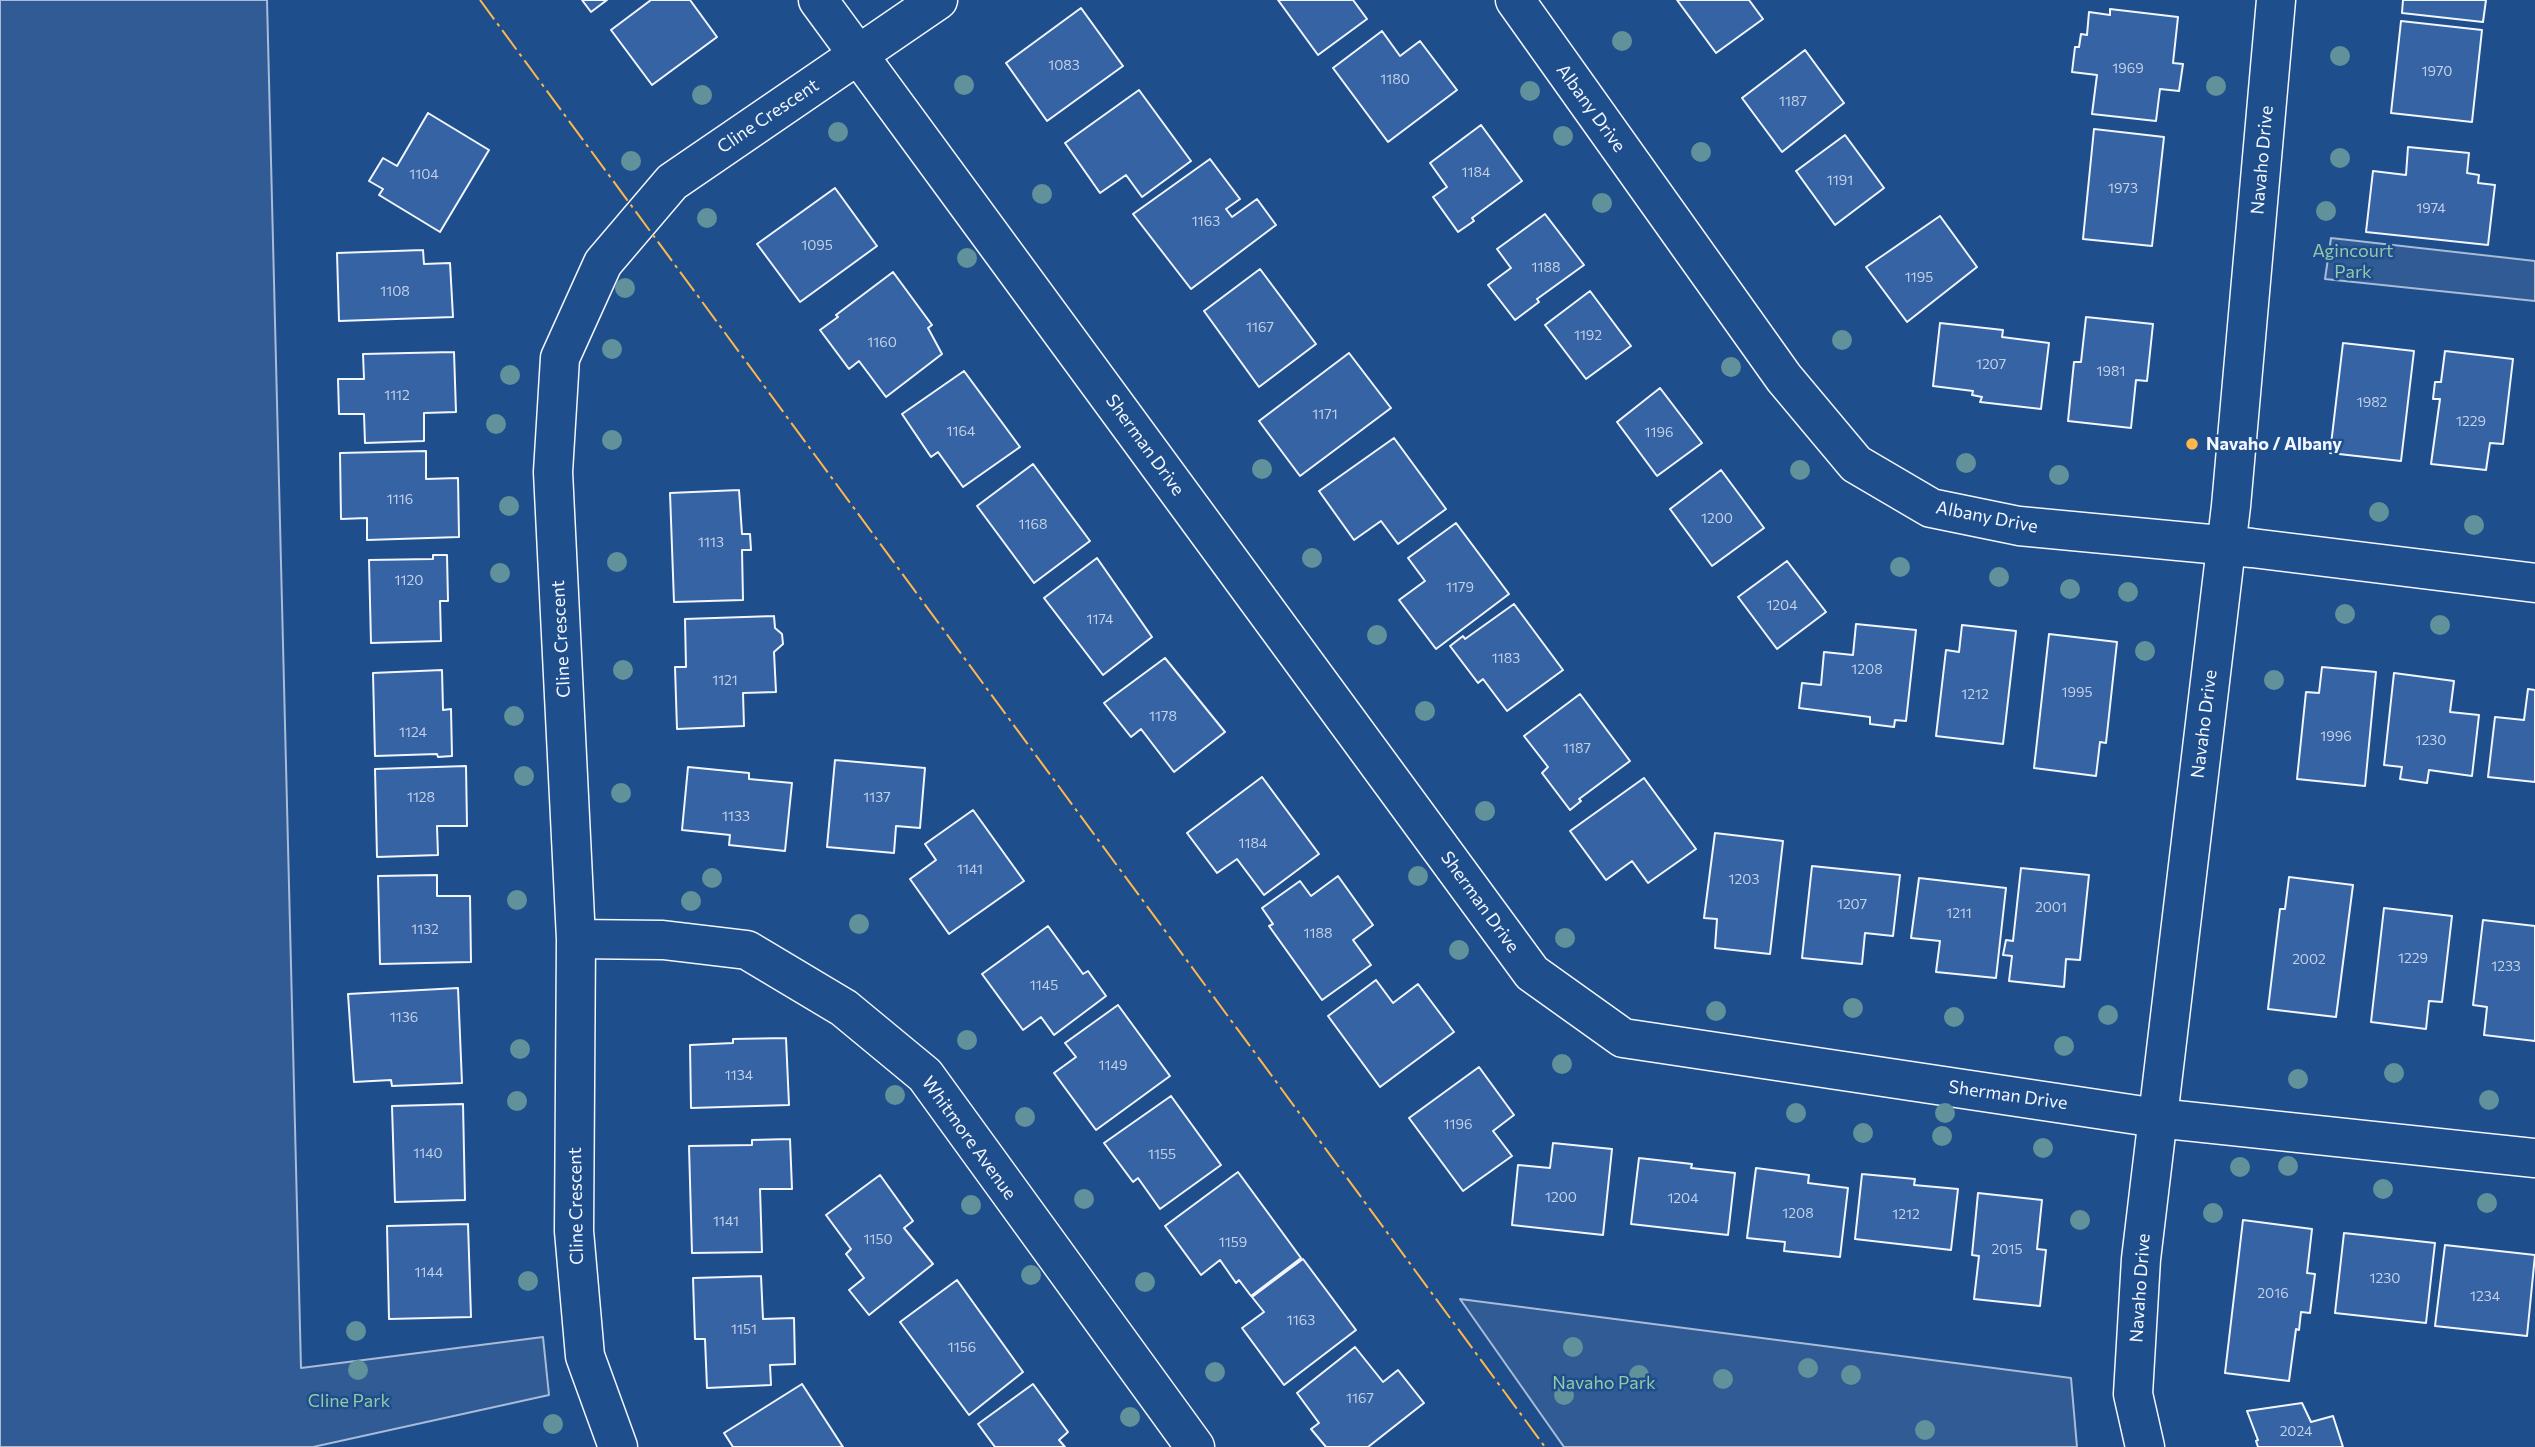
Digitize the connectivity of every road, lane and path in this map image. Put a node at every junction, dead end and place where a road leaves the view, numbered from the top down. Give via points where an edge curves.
1 (818, 0) edge
2 (938, 0) edge
3 (1515, 0) edge
4 (2276, 0) edge
5 (859, 55) junction
6 (2227, 546) junction
7 (2535, 583) edge
8 (576, 939) junction
9 (2157, 1118) junction
10 (2535, 1158) edge
11 (618, 1447) edge
12 (1195, 1447) edge
13 (2146, 1447) edge

1 - 5 street, Sherman Drive
2 - 5 street, Cline Crescent
3 - 6 street, Albany Drive via 1784,378 1856,464 1931,508 2019,526
4 - 6 street, Navaho Drive
5 - 8 street, Cline Crescent via 672,182 603,263 560,358 553,472
5 - 9 street, Sherman Drive via 1532,973 1623,1038
6 - 7 street, Albany Drive
6 - 9 street, Navaho Drive
8 - 11 street, Cline Crescent via 574,1231 585,1356
8 - 12 street, Whitmore Avenue via 663,940 747,950 845,1008 925,1075
9 - 10 street, Sherman Drive
9 - 13 street, Navaho Drive via 2141,1259 2133,1394

